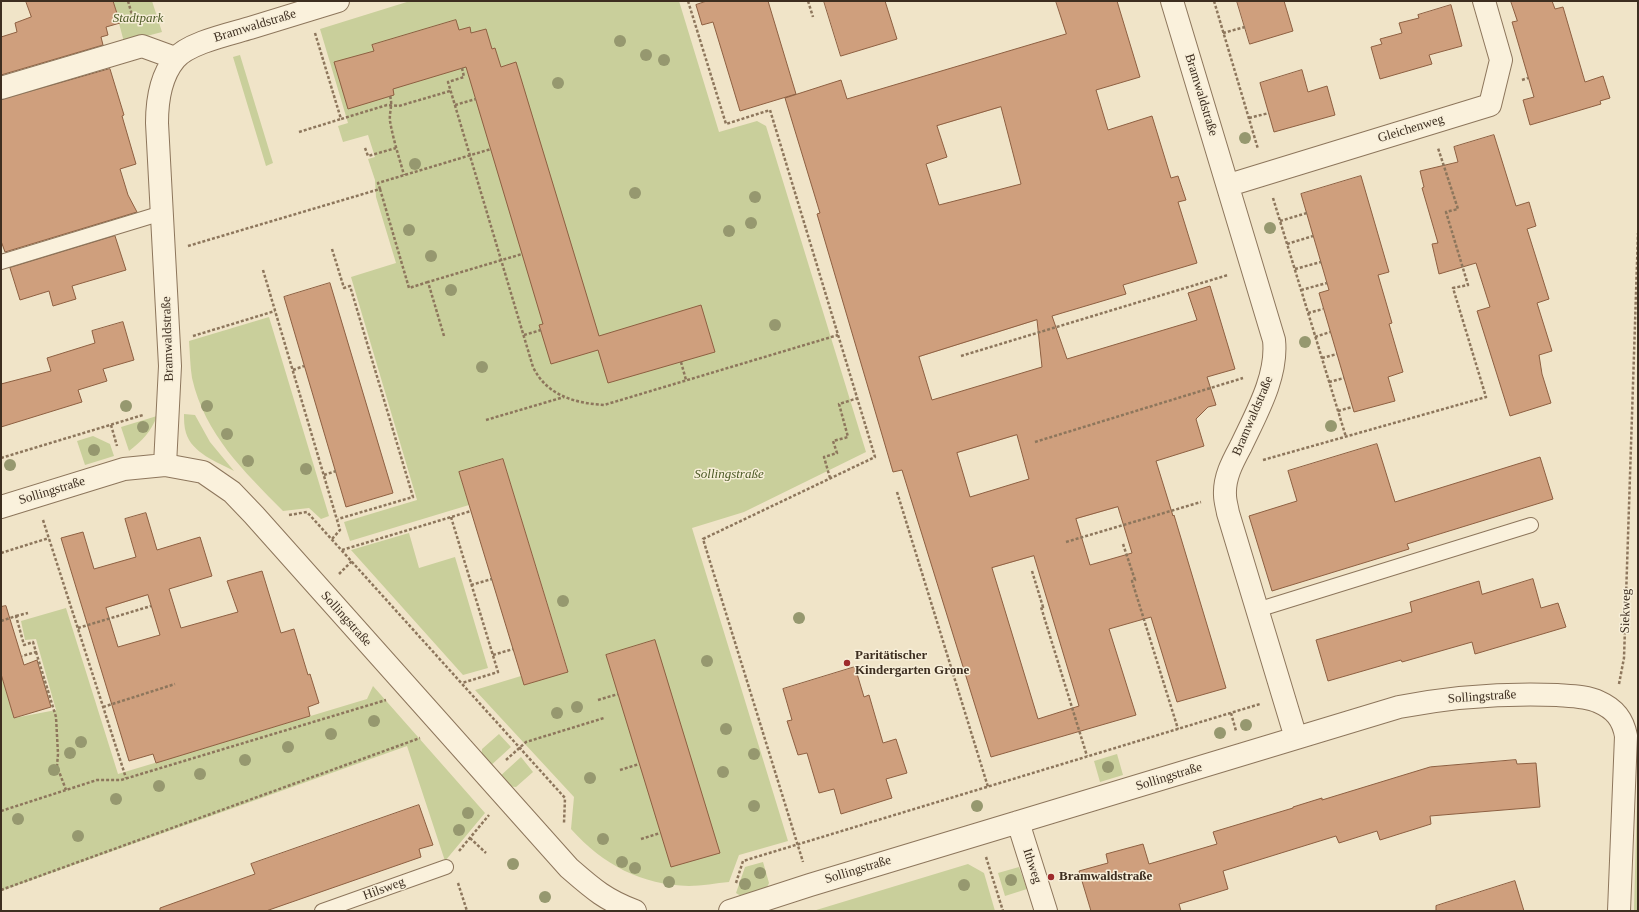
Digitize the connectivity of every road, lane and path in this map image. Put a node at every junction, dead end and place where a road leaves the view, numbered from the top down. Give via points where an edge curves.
1 (338, 1) edge
2 (688, 1) edge
3 (808, 1) edge
4 (1172, 1) edge
5 (1214, 1) edge
6 (1484, 1) edge
7 (308, 10) junction
8 (814, 18) dead end
9 (1245, 27) dead end
10 (1223, 33) junction
11 (175, 58) junction
12 (462, 68) dead end
13 (1, 88) edge
14 (450, 91) junction
15 (390, 96) dead end
16 (476, 99) dead end
17 (455, 105) junction
18 (392, 106) junction
19 (1269, 113) dead end
20 (1249, 118) junction
21 (341, 119) junction
22 (1430, 122) junction
23 (299, 132) dead end
24 (365, 148) dead end
25 (396, 148) junction
26 (491, 149) dead end
27 (470, 156) junction
28 (1266, 174) junction
29 (404, 175) junction
30 (1229, 185) junction
31 (380, 189) junction
32 (162, 213) junction
33 (1307, 213) dead end
34 (1280, 221) junction
35 (1638, 233) edge
36 (1313, 236) dead end
37 (1287, 244) junction
38 (332, 249) dead end
39 (165, 253) junction
40 (522, 254) dead end
41 (501, 260) junction
42 (1, 262) edge
43 (1321, 262) dead end
44 (1253, 268) junction
45 (1295, 269) junction
46 (263, 270) dead end
47 (428, 282) junction
48 (1327, 282) dead end
49 (1301, 290) junction
50 (1323, 309) dead end
51 (275, 311) junction
52 (1308, 313) junction
53 (541, 330) dead end
54 (1330, 332) dead end
55 (524, 335) junction
56 (838, 335) junction
57 (444, 336) dead end
58 (1315, 337) junction
59 (169, 343) junction
60 (1337, 354) dead end
61 (961, 356) dead end
62 (1322, 358) junction
63 (681, 362) dead end
64 (304, 366) dead end
65 (1273, 369) junction
66 (293, 370) junction
67 (1344, 378) dead end
68 (686, 380) junction
69 (1329, 382) junction
70 (564, 397) junction
71 (858, 398) junction
72 (168, 407) junction
73 (1352, 407) dead end
74 (1338, 411) junction
75 (486, 420) dead end
76 (1346, 437) junction
77 (1035, 442) dead end
78 (1, 458) edge
79 (165, 465) junction
80 (1229, 469) junction
81 (336, 471) dead end
82 (324, 475) junction
83 (830, 478) junction
84 (897, 492) dead end
85 (1225, 495) junction
86 (36, 496) junction
87 (1, 507) edge
88 (471, 511) dead end
89 (451, 517) junction
90 (338, 520) junction
91 (260, 521) junction
92 (1531, 525) dead end
93 (50, 538) junction
94 (332, 539) junction
95 (1066, 542) dead end
96 (1123, 544) dead end
97 (342, 550) junction
98 (1, 553) edge
99 (1032, 571) dead end
100 (492, 579) dead end
101 (471, 585) junction
102 (151, 606) dead end
103 (1257, 610) junction
104 (28, 613) dead end
105 (16, 616) junction
106 (1, 621) edge
107 (78, 628) junction
108 (513, 649) dead end
109 (36, 652) junction
110 (493, 655) junction
111 (22, 656) dead end
112 (462, 683) junction
113 (175, 684) dead end
114 (408, 688) junction
115 (618, 694) dead end
116 (1283, 697) junction
117 (598, 700) dead end
118 (103, 706) junction
119 (1613, 710) junction
120 (604, 718) dead end
121 (444, 729) junction
122 (1178, 729) junction
123 (1296, 738) junction
124 (520, 748) junction
125 (1087, 756) junction
126 (639, 764) dead end
127 (620, 770) dead end
128 (488, 777) junction
129 (126, 778) junction
130 (988, 787) junction
131 (66, 790) junction
132 (1, 811) edge
133 (491, 812) dead end
134 (1018, 822) junction
135 (660, 833) dead end
136 (979, 834) junction
137 (470, 838) junction
138 (641, 839) dead end
139 (797, 845) junction
140 (486, 853) dead end
141 (456, 854) dead end
142 (562, 859) junction
143 (446, 867) dead end
144 (457, 878) dead end
145 (810, 885) junction
146 (1, 890) edge
147 (734, 890) dead end
148 (322, 911) edge
149 (467, 911) edge
150 (635, 911) edge
151 (730, 911) edge
152 (1003, 911) edge
153 (1046, 911) edge
154 (1619, 911) edge

1 - 7 street, Bramwaldstraße
2 - 56 path via 726,124 770,110
3 - 8 path
4 - 30 street, Bramwaldstraße
5 - 10 path
6 - 22 street, Gleichenweg via 1501,60 1490,105
7 - 11 street, Bramwaldstraße via 202,43
7 - 21 path
9 - 10 path
10 - 20 path
11 - 13 street via 142,46
11 - 32 street, Bramwaldstraße via 166,72 157,106
12 - 14 path via 464,77 448,82
14 - 17 path
14 - 18 path
15 - 18 path
16 - 17 path
17 - 27 path
18 - 21 path via 387,105
18 - 25 path via 392,136
19 - 20 path
20 - 28 path
21 - 23 path
22 - 28 street, Gleichenweg
22 - 76 path via 1458,209 1446,212 1468,285 1453,288 1486,397
24 - 25 path via 368,156
25 - 29 path
26 - 27 path
27 - 29 path
27 - 41 path
28 - 30 street, Gleichenweg
28 - 34 path
29 - 31 path via 378,183
30 - 44 street, Bramwaldstraße
31 - 39 path
31 - 47 path via 409,288
32 - 39 street, Bramwaldstraße
32 - 42 lane
33 - 34 path
34 - 37 path
35 - 119 path, Siekweg via 1624,658
36 - 37 path
37 - 45 path
38 - 90 path via 344,288 350,286 413,497
39 - 59 street, Bramwaldstraße
40 - 41 path
41 - 47 path
41 - 55 path
43 - 45 path
44 - 61 path
44 - 65 street, Bramwaldstraße via 1274,340
45 - 49 path
46 - 51 path
47 - 57 path
48 - 49 path
49 - 52 path
50 - 52 path
51 - 59 path
51 - 66 path
52 - 58 path
53 - 55 path
54 - 58 path
55 - 70 path via 537,376 548,388
56 - 68 path
56 - 71 path
58 - 62 path
59 - 72 street, Bramwaldstraße
60 - 62 path
62 - 69 path
63 - 68 path
64 - 66 path
65 - 77 path
65 - 80 street, Bramwaldstraße via 1256,415
66 - 82 path
67 - 69 path
68 - 70 path via 604,405 585,404
69 - 74 path
70 - 75 path
71 - 83 path via 875,456
71 - 83 path via 839,404 848,437 833,441 837,453 824,457
72 - 78 path
72 - 79 street, Bramwaldstraße
73 - 74 path
74 - 76 path
76 - 80 path
79 - 86 street, Sollingstraße via 124,469
79 - 91 street, Sollingstraße via 203,472 232,492
80 - 85 street, Bramwaldstraße
81 - 82 path
82 - 90 path
83 - 139 path via 703,539
84 - 130 path
85 - 95 path
85 - 103 street, Bramwaldstraße
86 - 87 street, Sollingstraße
86 - 93 path
88 - 89 path
89 - 97 path
89 - 101 path
90 - 94 path via 340,530
91 - 94 path via 307,512
91 - 114 street, Sollingstraße
92 - 103 lane
93 - 98 path
93 - 107 path
94 - 97 path
96 - 122 path via 1135,580 1132,582
97 - 112 path
99 - 125 path
100 - 101 path
101 - 110 path
102 - 107 path
103 - 116 street, Bramwaldstraße
104 - 105 path
105 - 106 path
105 - 109 path via 24,645 33,642
107 - 118 path
108 - 110 path
109 - 111 path
109 - 131 path via 56,718 57,766
110 - 112 path via 498,672
112 - 124 path
113 - 118 path
114 - 121 street, Sollingstraße
114 - 129 path via 385,700
115 - 117 path
116 - 122 path
116 - 123 street, Bramwaldstraße
118 - 129 path
119 - 123 street, Sollingstraße via 1598,701 1576,696 1469,696 1399,707
119 - 154 street via 1624,724 1626,736
120 - 124 path via 526,742
121 - 128 street, Sollingstraße
121 - 146 path
122 - 125 path
123 - 134 street, Sollingstraße
124 - 128 path
124 - 142 path via 565,798
125 - 130 path
126 - 127 path
128 - 142 street, Sollingstraße
129 - 131 path via 97,780
130 - 139 path
131 - 132 path
133 - 137 path
134 - 136 street, Sollingstraße
134 - 153 street, Ithweg
135 - 138 path
136 - 145 street, Sollingstraße
136 - 152 path
137 - 140 path
137 - 141 path
139 - 145 path
139 - 147 path via 743,861
142 - 150 street, Sollingstraße via 595,891
143 - 148 lane, Hilsweg
144 - 149 path
145 - 151 street, Sollingstraße

